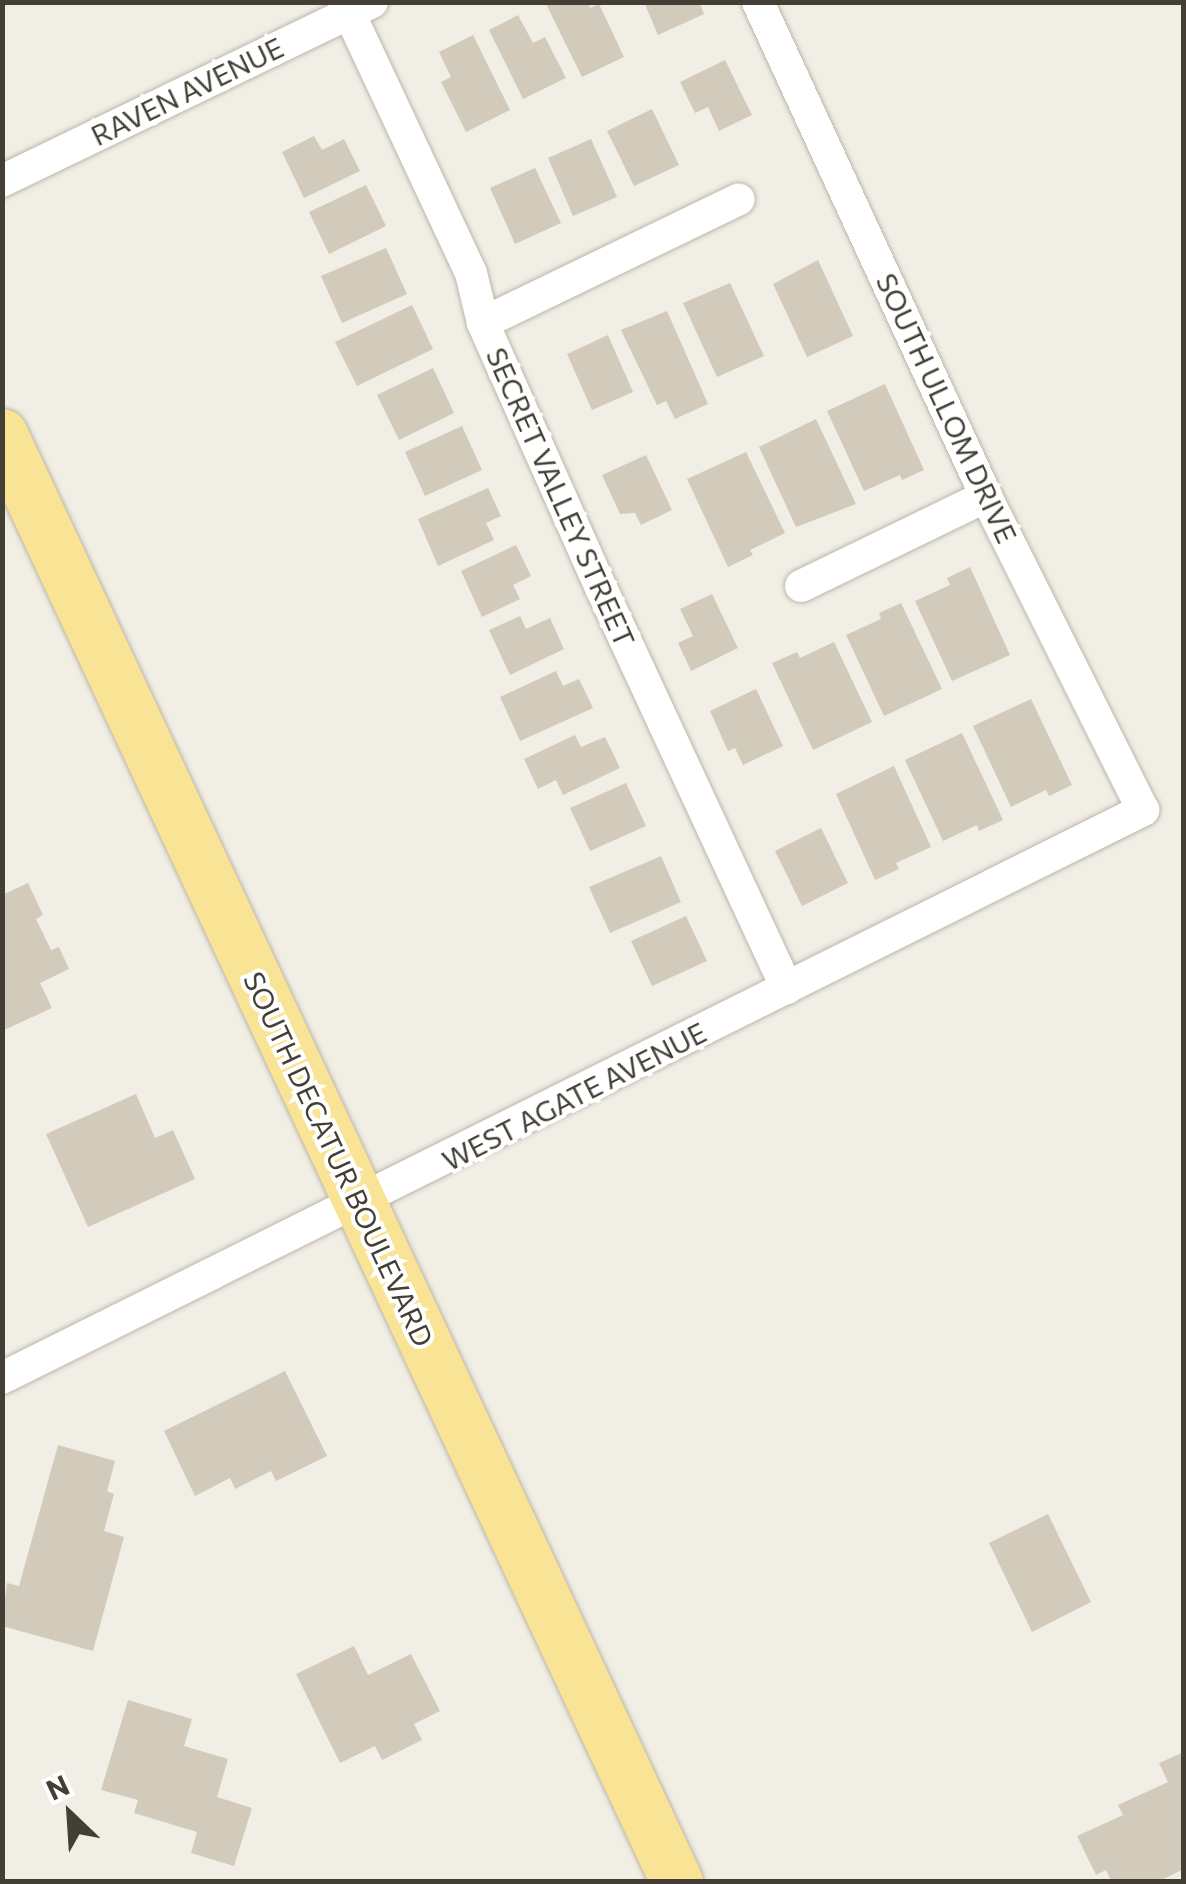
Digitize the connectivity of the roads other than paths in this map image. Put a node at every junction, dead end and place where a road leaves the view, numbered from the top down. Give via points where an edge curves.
1 (758, 2) edge
2 (355, 6) edge
3 (2, 181) edge
4 (739, 199) dead end
5 (483, 323) junction
6 (2, 435) edge
7 (986, 496) junction
8 (801, 586) dead end
9 (1143, 810) joint
10 (787, 988) junction
11 (360, 1204) junction
12 (2, 1378) edge
13 (677, 1882) edge

1 - 7 street, SOUTH ULLOM DRIVE
2 - 3 street, RAVEN AVENUE
2 - 5 street, SECRET VALLEY STREET via 471,273
4 - 5 street
5 - 10 street, SECRET VALLEY STREET
6 - 11 main road, SOUTH DECATUR BOULEVARD
7 - 8 street
7 - 9 street, SOUTH ULLOM DRIVE
9 - 10 street, WEST AGATE AVENUE
10 - 11 street, WEST AGATE AVENUE
11 - 12 street, WEST AGATE AVENUE
11 - 13 main road, SOUTH DECATUR BOULEVARD

